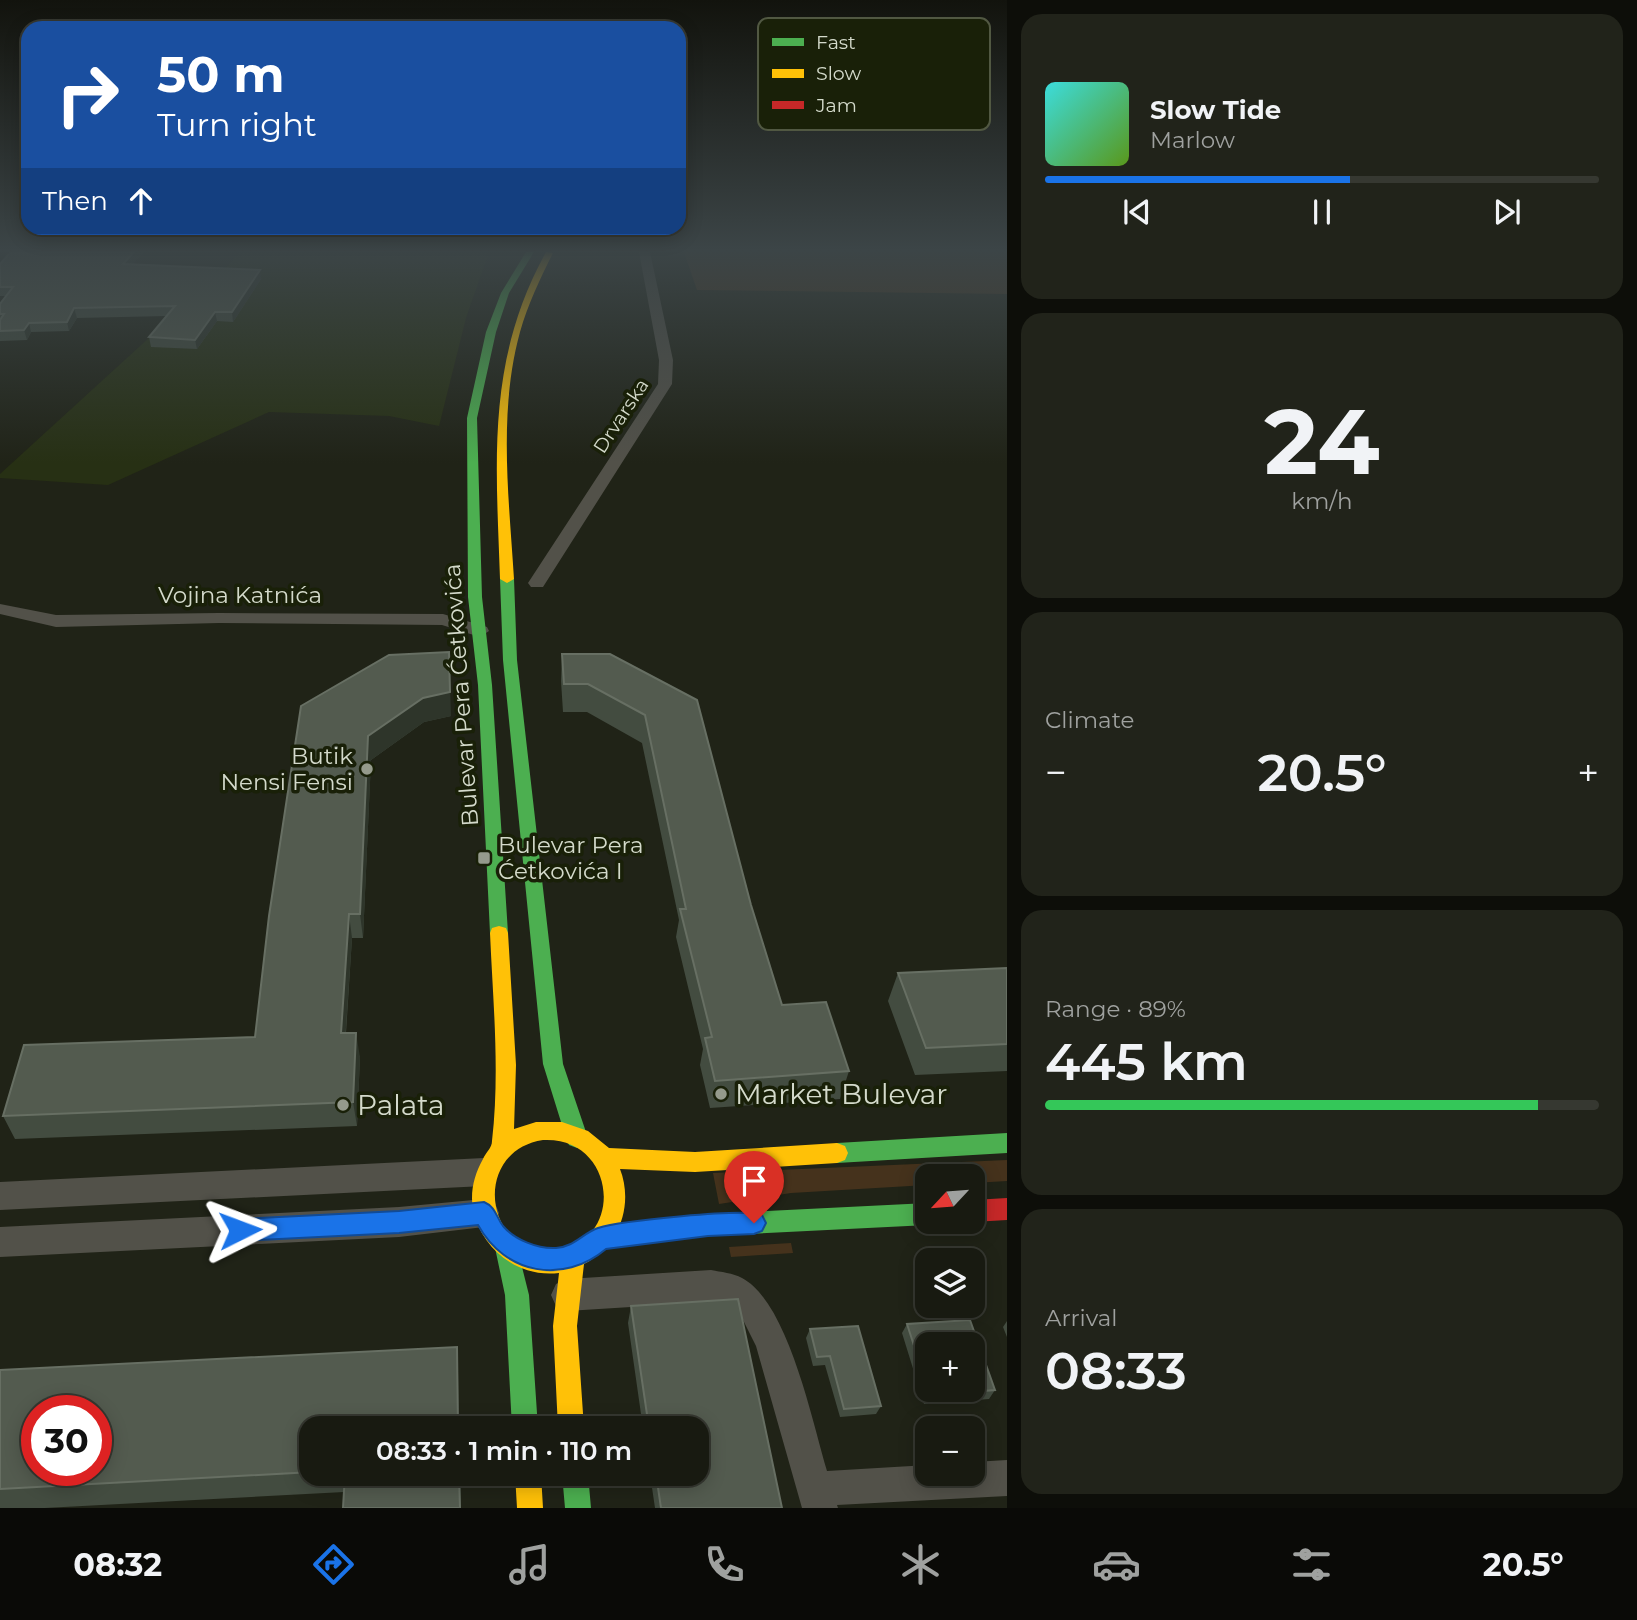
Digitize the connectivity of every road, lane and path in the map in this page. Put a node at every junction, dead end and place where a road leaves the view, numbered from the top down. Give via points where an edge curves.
1 (494, 322) edge
2 (521, 322) edge
3 (659, 322) edge
4 (537, 583) dead end
5 (0, 609) edge
6 (480, 631) junction
7 (577, 1138) junction
8 (1007, 1143) edge
9 (503, 1146) junction
10 (603, 1158) junction
11 (484, 1172) junction
12 (0, 1196) edge
13 (1007, 1209) edge
14 (985, 1210) edge
15 (484, 1213) junction
16 (915, 1215) edge
17 (601, 1238) junction
18 (0, 1242) edge
19 (505, 1243) junction
20 (573, 1256) junction
21 (567, 1296) junction
22 (524, 1416) edge
23 (570, 1416) edge
24 (1007, 1479) edge
25 (529, 1486) edge
26 (576, 1486) edge
27 (818, 1499) edge
28 (530, 1508) edge
29 (578, 1508) edge

1 - 6 main road, Bulevar Pera Ćetkovića via 472,418 475,597
2 - 7 main road via 505,374 502,440 510,660 553,1064
3 - 4 street, Drvarska via 665,384
5 - 6 street, Vojina Katnića via 56,621 443,620
6 - 9 main road, Bulevar Pera Ćetkovića via 505,1052
7 - 9 main road via 539,1132
7 - 10 main road
8 - 10 main road via 695,1162
9 - 11 main road
10 - 17 main road via 612,1173 617,1198 611,1223
11 - 12 street
11 - 15 main road via 480,1192
13 - 14 main road
15 - 18 street via 399,1222
15 - 19 main road
16 - 17 main road via 708,1225
17 - 20 main road
19 - 20 main road via 537,1259
19 - 22 main road via 519,1320
20 - 21 main road
21 - 23 main road
21 - 27 street via 711,1286 733,1290 754,1309 771,1341
24 - 27 street
25 - 28 main road
26 - 29 main road

